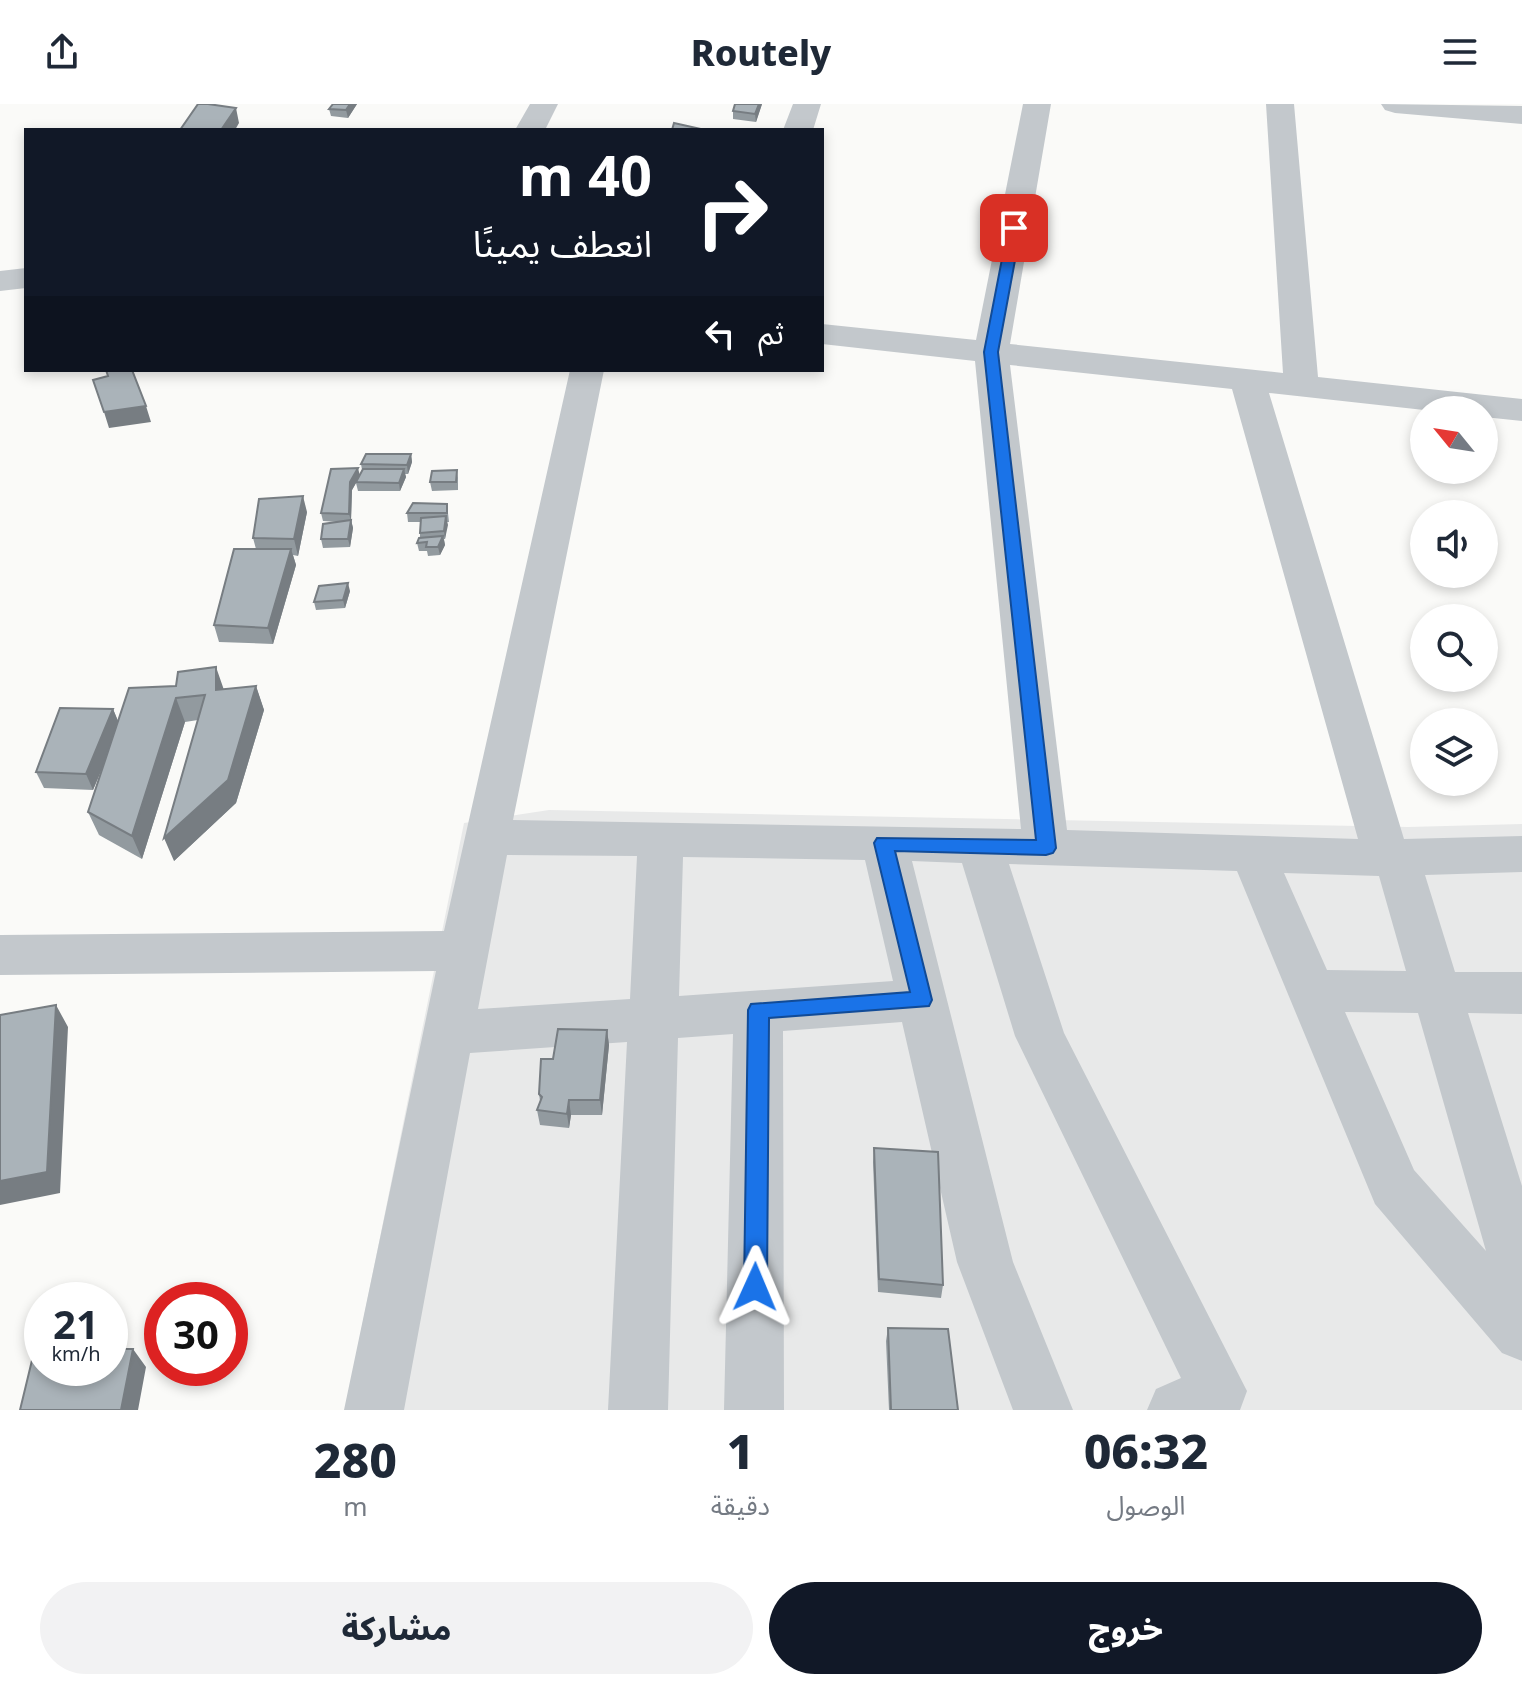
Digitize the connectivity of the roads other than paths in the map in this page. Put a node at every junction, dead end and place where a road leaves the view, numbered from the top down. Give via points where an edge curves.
1 (544, 104) edge
2 (807, 104) edge
3 (1037, 104) edge
4 (1280, 104) edge
5 (1395, 104) edge
6 (1522, 115) edge
7 (531, 128) edge
8 (799, 128) edge
9 (24, 278) edge
10 (0, 281) edge
11 (824, 334) edge
12 (991, 352) junction
13 (587, 372) edge
14 (1247, 380) junction
15 (1301, 386) junction
16 (1522, 410) edge
17 (487, 837) junction
18 (661, 839) junction
19 (884, 843) junction
20 (980, 846) junction
21 (1046, 848) junction
22 (1253, 854) junction
23 (1522, 854) edge
24 (1392, 858) junction
25 (464, 951) junction
26 (0, 955) edge
27 (1311, 991) junction
28 (1437, 992) junction
29 (1522, 993) edge
30 (922, 1000) junction
31 (758, 1010) junction
32 (654, 1017) junction
33 (448, 1033) junction
34 (1522, 1277) edge
35 (1522, 1333) edge
36 (374, 1410) edge
37 (638, 1410) edge
38 (754, 1410) edge
39 (1043, 1410) edge
40 (1177, 1410) edge

1 - 7 street
2 - 8 street
3 - 12 street
4 - 15 street
5 - 6 street
9 - 10 street
11 - 12 street
12 - 14 street
12 - 21 street
13 - 17 street
14 - 15 street
14 - 24 street
15 - 16 street
17 - 18 street
17 - 25 street
18 - 19 street
18 - 32 street
19 - 20 street
19 - 30 street
20 - 21 street
20 - 40 street via 1040,1036 1218,1391
21 - 22 street
22 - 24 street
22 - 27 street
23 - 24 street
24 - 28 street
25 - 26 street
25 - 33 street
27 - 28 street
27 - 35 street via 1394,1187
28 - 29 street
28 - 34 street
30 - 31 street
30 - 39 street via 985,1262
31 - 32 street
31 - 38 street
32 - 33 street
32 - 37 street
33 - 36 street

